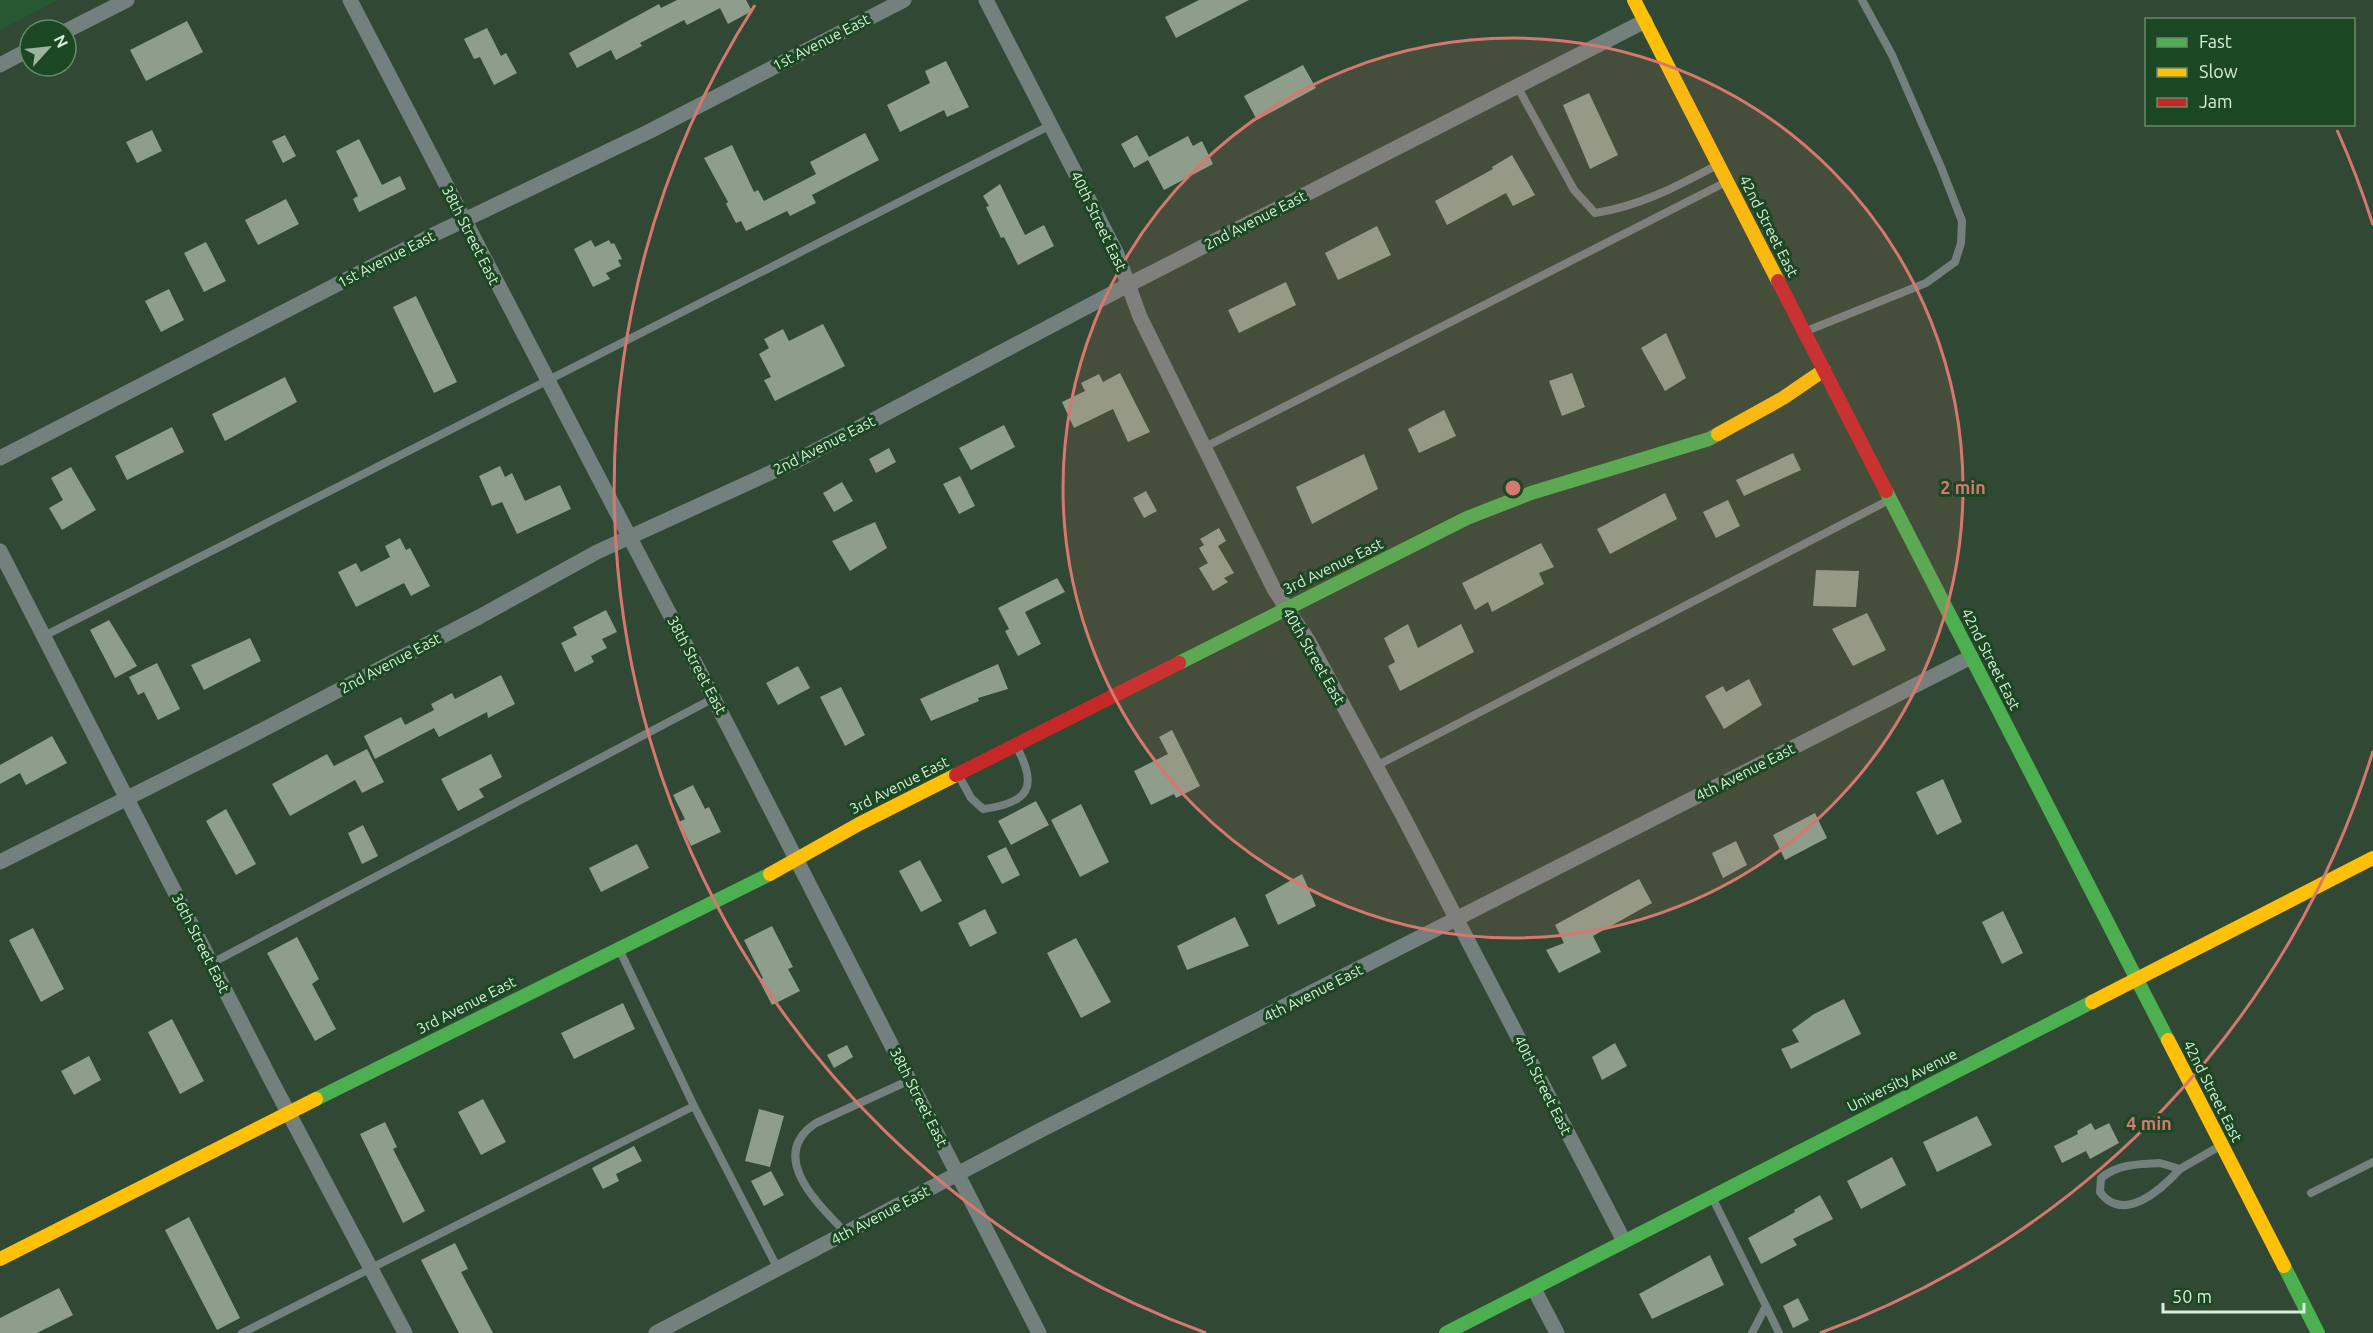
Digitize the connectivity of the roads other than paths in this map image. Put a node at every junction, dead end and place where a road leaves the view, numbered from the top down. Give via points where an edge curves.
1 (127, 0) edge
2 (350, 0) edge
3 (904, 0) edge
4 (986, 0) edge
5 (1634, 0) edge
6 (1862, 0) edge
7 (1645, 21) junction
8 (78, 25) edge
9 (18, 55) edge
10 (0, 65) edge
11 (1517, 85) junction
12 (1051, 125) junction
13 (1719, 165) junction
14 (1727, 181) junction
15 (463, 220) junction
16 (1128, 285) junction
17 (1804, 332) junction
18 (1824, 370) junction
19 (547, 381) junction
20 (1203, 448) junction
21 (0, 458) edge
22 (1890, 500) junction
23 (630, 537) junction
24 (0, 551) edge
25 (1286, 608) junction
26 (44, 636) junction
27 (1971, 657) junction
28 (714, 698) junction
29 (1016, 744) junction
30 (1376, 766) junction
31 (958, 774) junction
32 (128, 798) junction
33 (2373, 858) edge
34 (796, 859) junction
35 (0, 862) edge
36 (1457, 920) junction
37 (619, 948) junction
38 (212, 963) junction
39 (2136, 977) junction
40 (910, 1080) junction
41 (694, 1106) junction
42 (289, 1114) junction
43 (2222, 1145) junction
44 (2373, 1162) edge
45 (2180, 1169) junction
46 (958, 1174) junction
47 (2311, 1193) dead end
48 (1712, 1197) junction
49 (846, 1233) junction
50 (1624, 1241) junction
51 (0, 1259) edge
52 (372, 1268) junction
53 (778, 1269) junction
54 (1534, 1289) junction
55 (1766, 1306) junction
56 (1035, 1332) edge
57 (242, 1333) edge
58 (405, 1333) edge
59 (656, 1333) edge
60 (1446, 1333) edge
61 (1557, 1333) edge
62 (1752, 1333) edge
63 (1779, 1333) edge
64 (2318, 1333) edge

1 - 8 street
2 - 15 street, 38th Street East
3 - 15 street, 1st Avenue East via 648,132
4 - 12 street, 40th Street East
5 - 7 street, 42nd Street East
6 - 17 lane via 1892,55 1958,210 1961,243 1955,262 1926,283
7 - 11 street, 2nd Avenue East
7 - 13 street, 42nd Street East
9 - 10 street
11 - 13 lane via 1574,190 1595,213 1661,195
11 - 16 street, 2nd Avenue East
12 - 16 street, 40th Street East via 1118,254
12 - 19 lane
13 - 14 street, 42nd Street East
14 - 17 street, 42nd Street East
14 - 20 lane
15 - 19 street, 38th Street East
15 - 21 street, 1st Avenue East
16 - 20 street, 40th Street East
16 - 23 street, 2nd Avenue East via 796,461
17 - 18 street, 42nd Street East
18 - 22 street, 42nd Street East
18 - 25 street, 3rd Avenue East via 1783,398 1709,438 1467,518
19 - 23 street, 38th Street East
19 - 26 lane
20 - 25 street, 40th Street East
22 - 27 street, 42nd Street East
22 - 30 lane
23 - 28 street, 38th Street East
23 - 32 street, 2nd Avenue East
24 - 26 street, 36th Street East
25 - 29 street, 3rd Avenue East
25 - 30 street, 40th Street East via 1309,642
26 - 32 street, 36th Street East
27 - 36 street, 4th Avenue East
27 - 39 street, 42nd Street East
28 - 34 street, 38th Street East
28 - 38 lane
29 - 31 street, 3rd Avenue East
29 - 31 lane via 1028,767 1028,784 1018,800 983,808 971,798
30 - 36 street, 40th Street East
31 - 34 street, 3rd Avenue East
32 - 35 street, 2nd Avenue East
32 - 38 street, 36th Street East
33 - 39 street, University Avenue
34 - 37 street, 3rd Avenue East
34 - 40 street, 38th Street East
36 - 46 street, 4th Avenue East
36 - 50 street, 40th Street East
37 - 41 lane
37 - 42 street, 3rd Avenue East
38 - 42 street, 36th Street East
39 - 43 street, 42nd Street East
39 - 48 street, University Avenue
40 - 46 street, 38th Street East
40 - 49 lane via 802,1132 795,1152 799,1174 812,1197
41 - 52 lane
41 - 53 lane
42 - 51 street, 3rd Avenue East
42 - 52 street, 36th Street East
43 - 45 lane
43 - 64 street, 42nd Street East
44 - 47 lane
45 - 45 lane via 2166,1184 2134,1204 2120,1207 2108,1202 2100,1192 2102,1178 2110,1170 2160,1163
46 - 49 street, 4th Avenue East
46 - 56 street, 38th Street East
48 - 50 street, University Avenue
48 - 55 lane
49 - 53 street, 4th Avenue East
50 - 54 street, University Avenue
52 - 57 lane
52 - 58 street, 36th Street East
53 - 59 street, 4th Avenue East
54 - 60 street, University Avenue
54 - 61 street
55 - 62 lane
55 - 63 lane

